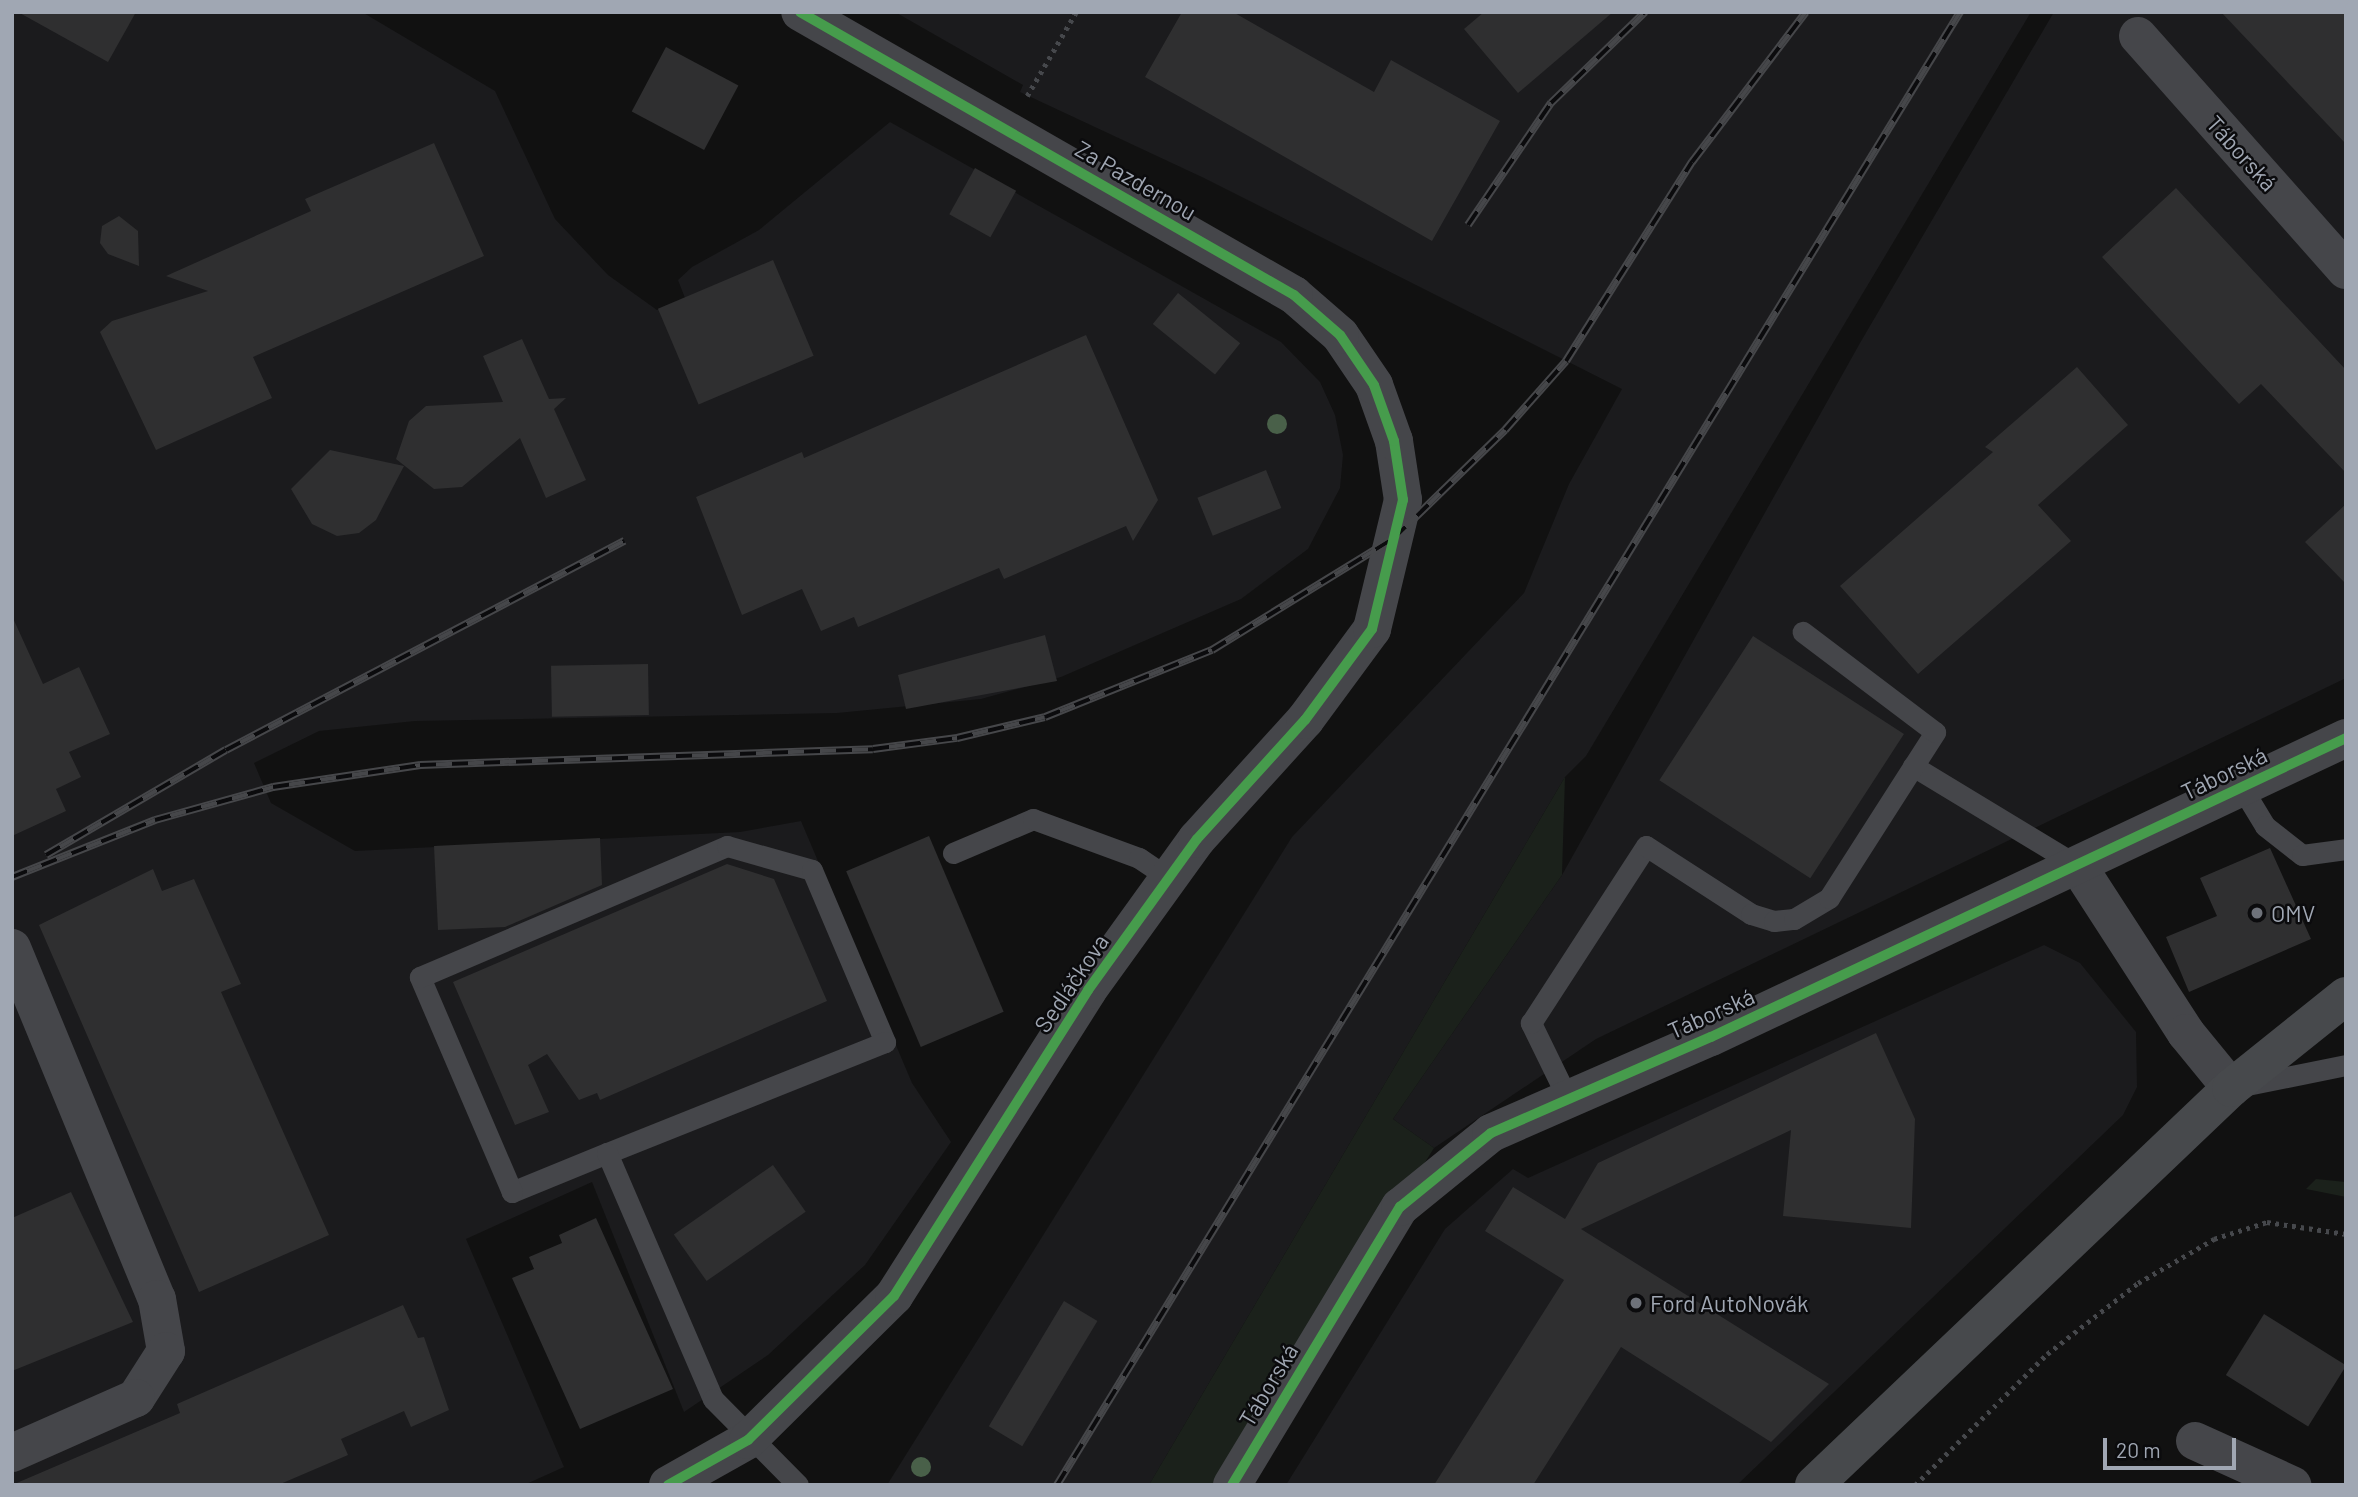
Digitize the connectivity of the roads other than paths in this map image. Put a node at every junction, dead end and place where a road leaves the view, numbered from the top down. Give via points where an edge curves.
1 (800, 12) edge
2 (2138, 36) dead end
3 (2346, 270) edge
4 (1394, 441) joint
5 (1803, 632) dead end
6 (2346, 738) edge
7 (1913, 766) junction
8 (2242, 788) junction
9 (2346, 849) edge
10 (953, 853) dead end
11 (2078, 866) junction
12 (1169, 878) junction
13 (12, 948) edge
14 (2346, 996) edge
15 (2346, 1065) edge
16 (2231, 1088) junction
17 (1569, 1099) junction
18 (607, 1153) junction
19 (748, 1440) junction
20 (2195, 1441) dead end
21 (12, 1453) edge
22 (668, 1485) edge
23 (798, 1485) edge
24 (1232, 1485) edge
25 (1814, 1485) edge
26 (2292, 1485) edge

1 - 4 street, Za Pazdernou via 1294,295 1340,335 1374,385
2 - 3 street, Táborská
4 - 12 street, Sedláčkova via 1403,499 1372,629 1305,720
5 - 7 lane via 1935,732
6 - 8 street, Táborská
7 - 11 lane
7 - 17 lane via 1829,898 1794,919 1774,921 1751,914 1646,846 1531,1023
8 - 9 lane via 2265,826 2302,855
8 - 11 street, Táborská
10 - 12 lane via 1033,819 1139,858
11 - 16 street via 2186,1033
11 - 17 street, Táborská
12 - 19 street, Sedláčkova via 1088,990 894,1296
13 - 21 street via 157,1299 166,1351 136,1398
14 - 16 main road
15 - 16 lane
16 - 25 main road
17 - 24 street, Táborská via 1490,1133 1400,1207
18 - 18 lane via 885,1042 812,870 727,846 420,977 512,1192
18 - 19 lane via 713,1399
19 - 22 street, Sedláčkova
19 - 23 lane
20 - 26 street

